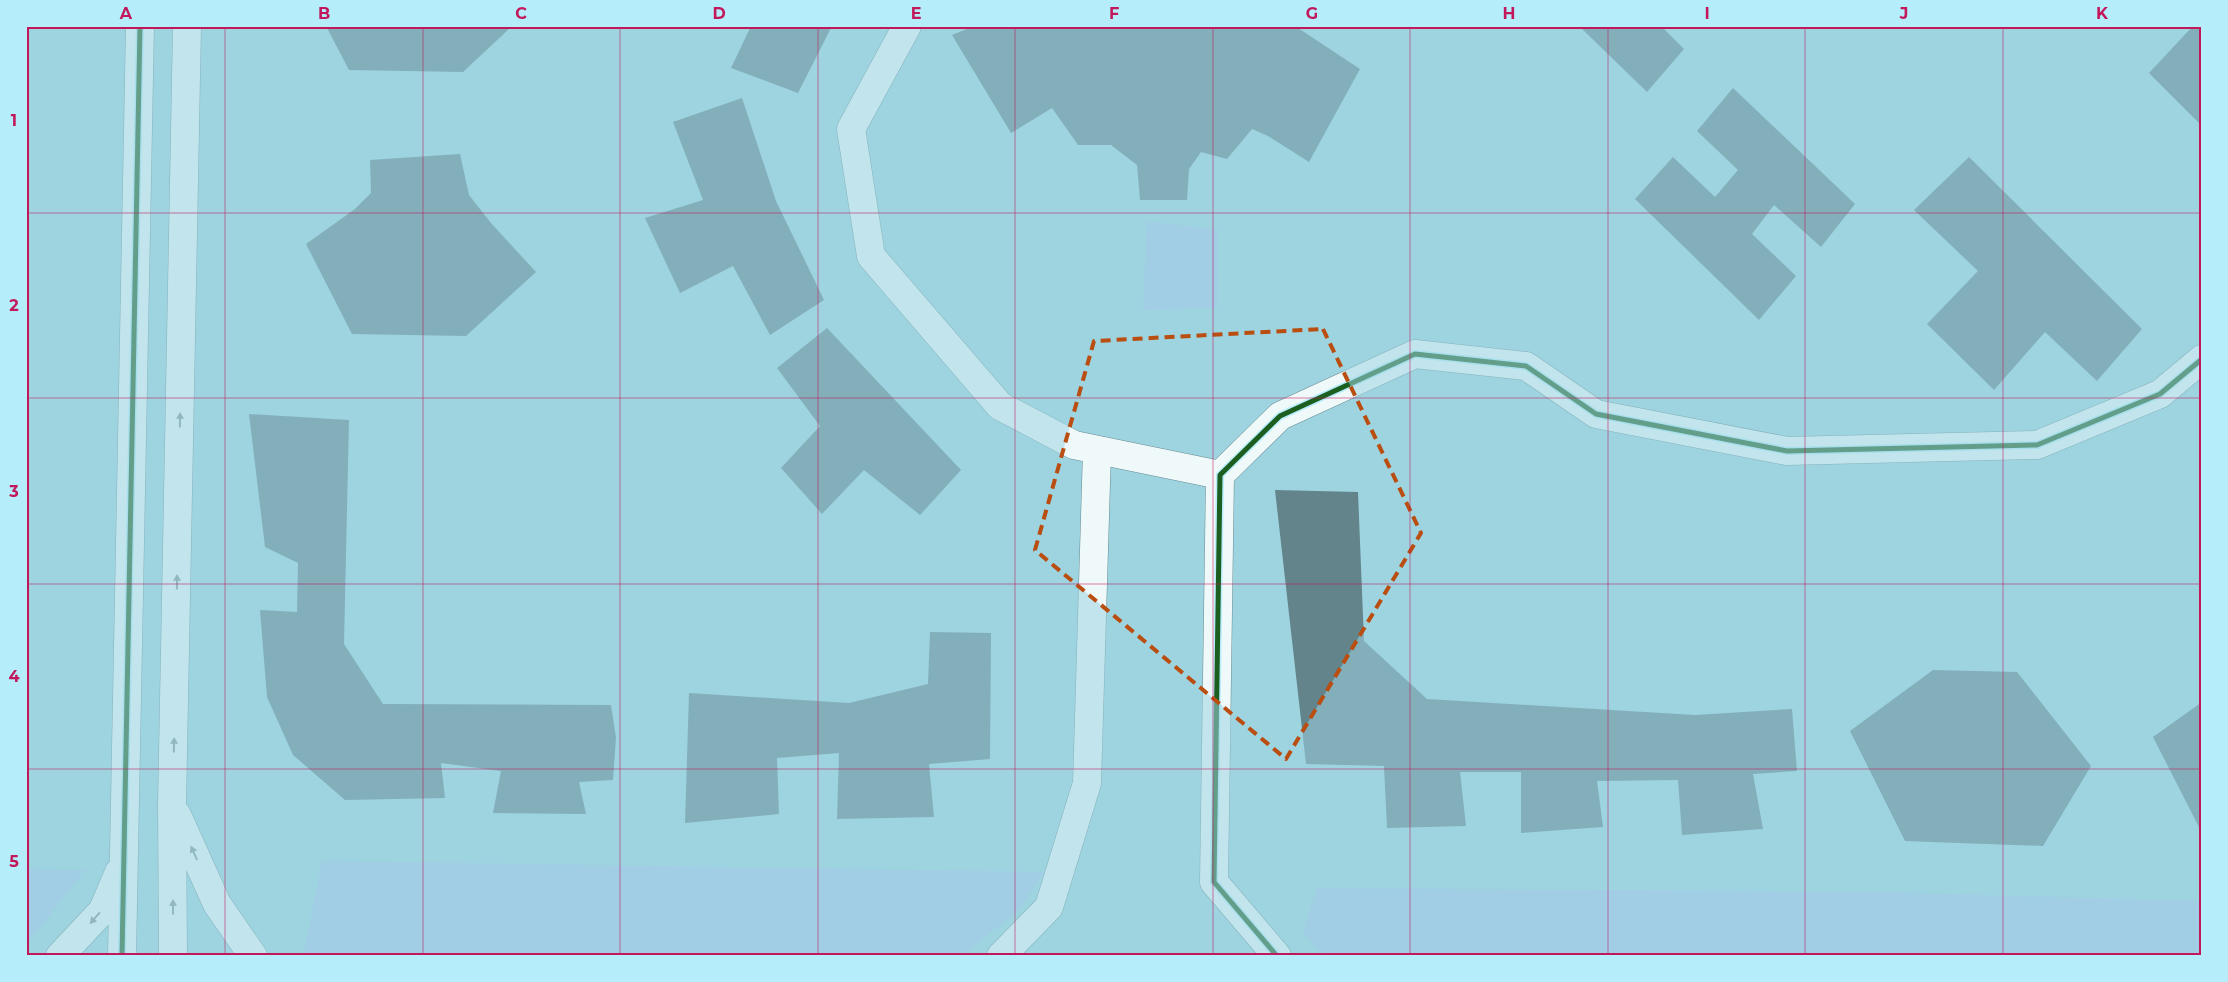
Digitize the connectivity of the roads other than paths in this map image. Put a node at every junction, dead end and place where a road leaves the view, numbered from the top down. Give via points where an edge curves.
1 (140, 26) edge
2 (187, 26) edge
3 (907, 26) edge
4 (2202, 359) edge
5 (1097, 450) junction
6 (1220, 475) junction
7 (172, 805) junction
8 (124, 859) junction
9 (60, 956) edge
10 (122, 956) edge
11 (173, 956) edge
12 (253, 956) edge
13 (1001, 956) edge
14 (1278, 956) edge

1 - 8 street
7 -> 2 street
3 - 5 street via 851,129 871,256 1000,406 1074,445
4 - 6 street via 2160,394 2037,445 1787,451 1596,414 1526,366 1414,354 1280,416
5 - 6 street
5 - 13 street via 1087,784 1049,907
6 - 14 street via 1214,882
11 -> 7 street
12 -> 7 street via 217,904
8 -> 9 street via 103,910
8 - 10 street

